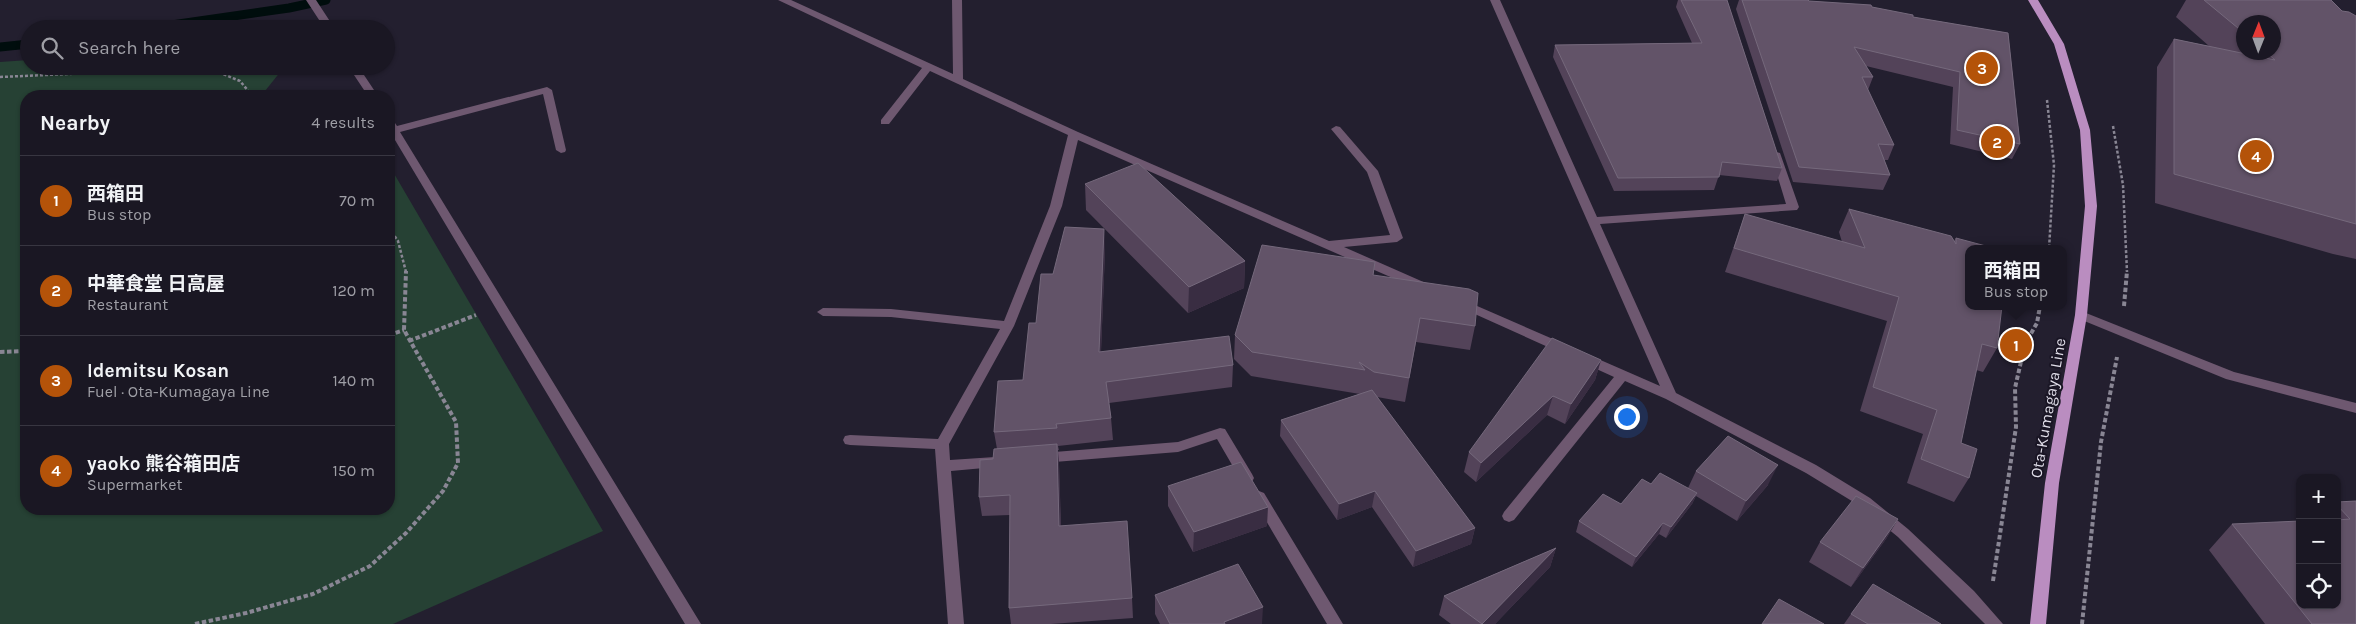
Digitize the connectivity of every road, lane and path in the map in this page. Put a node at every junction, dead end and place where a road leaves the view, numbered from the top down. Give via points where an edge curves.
1 (312, 0) edge
2 (783, 0) edge
3 (957, 0) edge
4 (1495, 0) edge
5 (2032, 0) edge
6 (324, 20) edge
7 (928, 67) junction
8 (46, 75) edge
9 (225, 75) edge
10 (359, 75) edge
11 (0, 77) edge
12 (958, 80) junction
13 (248, 90) edge
14 (368, 90) edge
15 (2046, 98) dead end
16 (885, 122) dead end
17 (395, 125) edge
18 (1336, 129) dead end
19 (395, 133) edge
20 (1074, 134) junction
21 (1772, 141) edge
22 (561, 150) dead end
23 (1594, 221) junction
24 (395, 237) edge
25 (2049, 245) edge
26 (1329, 246) junction
27 (1436, 292) edge
28 (1454, 300) edge
29 (501, 306) junction
30 (2039, 310) edge
31 (823, 312) dead end
32 (2081, 315) junction
33 (1008, 326) junction
34 (404, 330) junction
35 (395, 333) edge
36 (409, 341) junction
37 (20, 351) edge
38 (0, 352) edge
39 (1623, 375) junction
40 (1671, 396) junction
41 (2356, 408) edge
42 (850, 440) dead end
43 (942, 444) junction
44 (1032, 459) edge
45 (1012, 460) edge
46 (944, 466) junction
47 (1509, 516) dead end
48 (1991, 621) edge
49 (195, 624) edge
50 (693, 624) edge
51 (956, 624) edge
52 (1335, 624) edge
53 (2038, 624) edge

1 - 6 street
2 - 7 street
3 - 12 street
4 - 23 street
5 - 32 main road, Ota-Kumagaya Line via 2059,44 2085,130 2091,206
7 - 12 street
7 - 16 street
8 - 11 path
9 - 13 path via 240,81
10 - 14 street
12 - 20 street
15 - 25 path via 2054,165
17 - 22 street via 547,90
18 - 26 street via 1372,171 1397,238
19 - 29 street
20 - 26 street
20 - 33 street via 1056,206
21 - 23 street via 1793,207
23 - 40 street
24 - 34 path via 407,275
26 - 27 street
28 - 39 street
29 - 36 path
29 - 50 street
30 - 48 path via 2037,324 2025,344 2015,388 2016,427
31 - 33 street via 891,313
32 - 41 street via 2231,376
32 - 53 main road, Ota-Kumagaya Line via 2052,483
33 - 43 street
34 - 35 path
34 - 36 path
36 - 49 path via 456,422 458,463 444,491 370,566 314,594 246,614
37 - 38 path
39 - 40 street
39 - 47 street
40 - 48 street via 1811,469 1865,502 1903,533
42 - 43 street
43 - 46 street
44 - 52 street via 1178,447 1220,433
45 - 46 street
46 - 51 street

